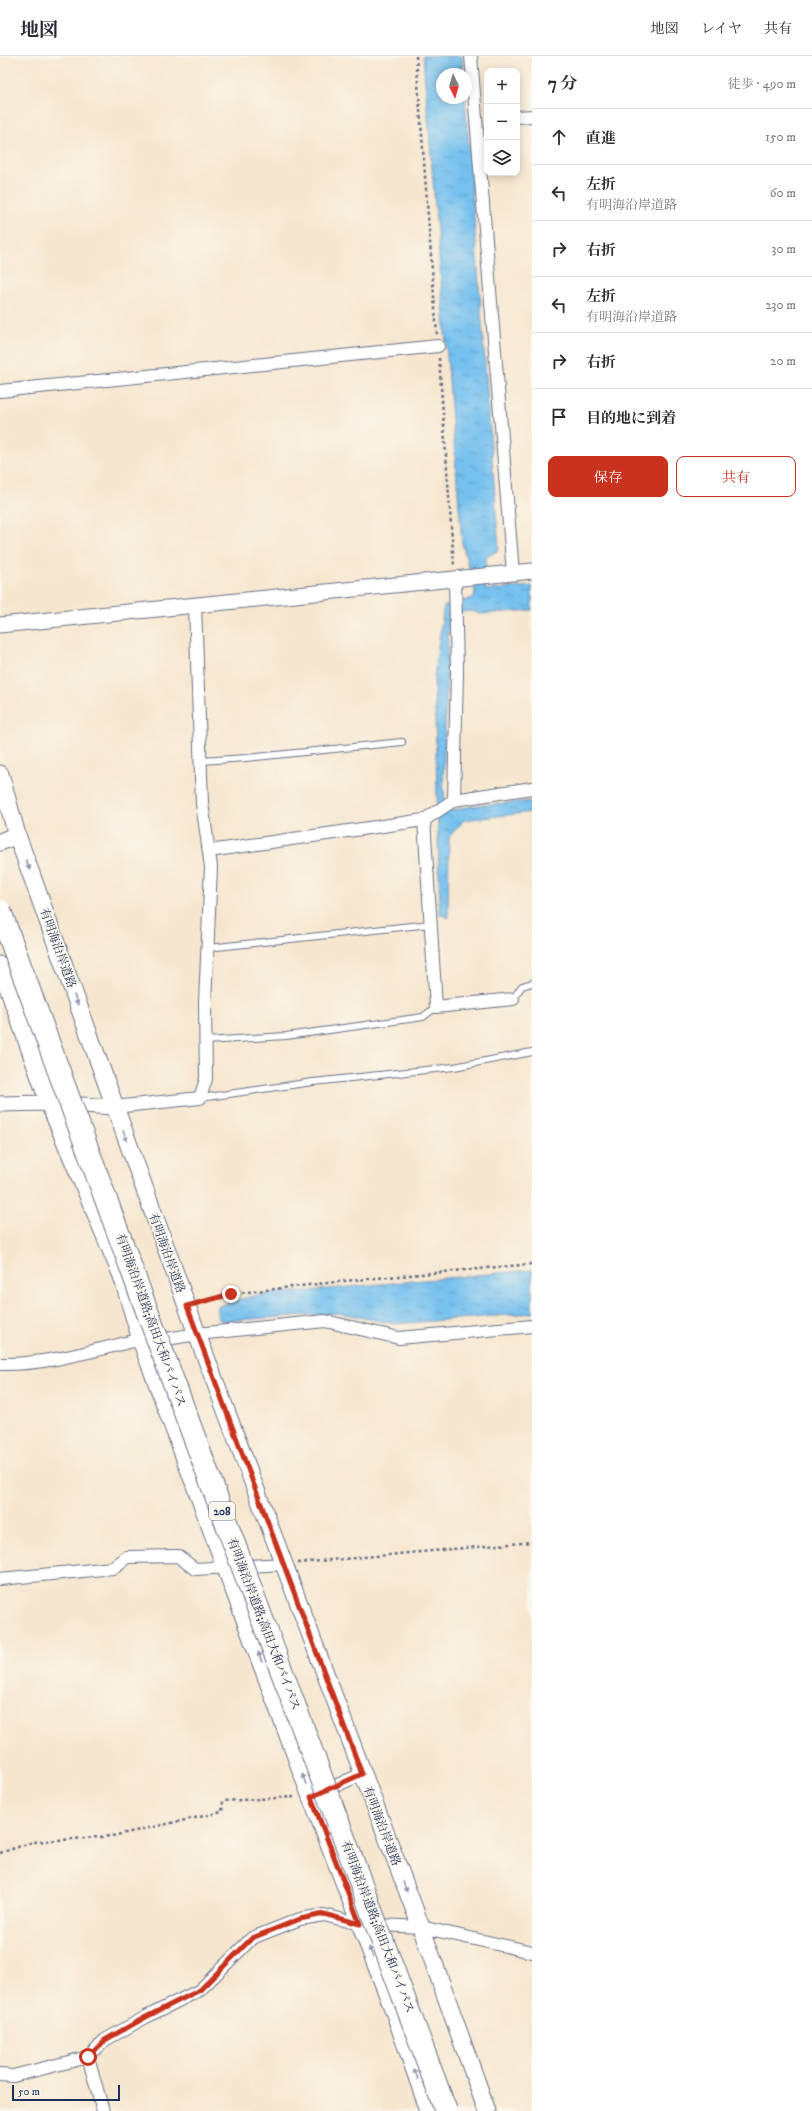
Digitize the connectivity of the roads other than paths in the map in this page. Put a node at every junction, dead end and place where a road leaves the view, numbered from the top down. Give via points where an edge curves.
1 (471, 56) edge
2 (532, 116) edge
3 (520, 117) edge
4 (481, 119) edge
5 (438, 346) road end
6 (0, 391) edge
7 (532, 571) edge
8 (513, 573) junction
9 (455, 580) junction
10 (195, 605) junction
11 (0, 625) edge
12 (402, 742) dead end
13 (201, 761) junction
14 (0, 774) edge
15 (532, 788) edge
16 (454, 800) junction
17 (424, 820) junction
18 (17, 835) junction
19 (0, 842) edge
20 (210, 850) junction
21 (0, 911) edge
22 (430, 924) junction
23 (208, 948) junction
24 (0, 966) edge
25 (532, 982) edge
26 (513, 999) joint
27 (436, 1006) junction
28 (205, 1041) junction
29 (532, 1052) edge
30 (200, 1098) junction
31 (49, 1102) junction
32 (0, 1104) edge
33 (114, 1107) junction
34 (532, 1326) edge
35 (197, 1334) junction
36 (142, 1342) junction
37 (0, 1364) edge
38 (284, 1564) junction
39 (226, 1566) junction
40 (0, 1579) edge
41 (362, 1774) junction
42 (311, 1797) junction
43 (360, 1924) junction
44 (421, 1927) junction
45 (532, 1952) edge
46 (88, 2057) junction
47 (0, 2074) edge
48 (104, 2111) edge
49 (429, 2111) edge
50 (446, 2111) edge
51 (487, 2111) edge

1 - 4 street
2 - 3 street
4 - 8 street
5 - 6 street
7 - 8 street
8 - 9 street
9 - 10 street
9 - 16 street via 457,672
10 - 11 street
10 - 13 street
12 - 13 lane
13 - 20 street via 202,803
14 - 18 main road, 有明海沿岸道路
15 - 16 street
16 - 17 street
17 - 20 street
17 - 22 street
18 - 19 main road
18 -> 33 main road, 有明海沿岸道路
20 - 23 street
21 - 50 highway, 有明海沿岸道路;高田大和バイパス / 208, bridge
22 - 23 lane
22 - 27 street
23 - 28 street
24 - 31 main road
25 - 26 lane via 522,986
26 - 27 street
27 - 28 lane via 423,1017 409,1020 286,1036
28 - 30 street via 206,1079
29 - 30 lane via 454,1067 312,1082
30 - 33 street
31 - 32 street
31 - 33 street
31 - 36 main road via 122,1276
33 -> 35 main road, 有明海沿岸道路
34 - 35 street via 399,1338 325,1321
35 - 36 street
35 - 38 main road, 有明海沿岸道路
36 - 37 street via 134,1341 32,1363
36 - 39 main road
38 - 39 street
38 - 41 main road, 有明海沿岸道路
39 - 40 street via 195,1569 178,1556 127,1557 113,1568
42 -> 39 main road
41 - 42 street
41 -> 44 main road, 有明海沿岸道路
42 - 43 main road
43 - 44 street
43 - 46 street via 324,1914 300,1919 252,1938 200,1990 105,2040
49 -> 43 main road
44 - 45 street
44 - 51 main road, 有明海沿岸道路
46 - 47 street via 13,2076
46 - 48 street

